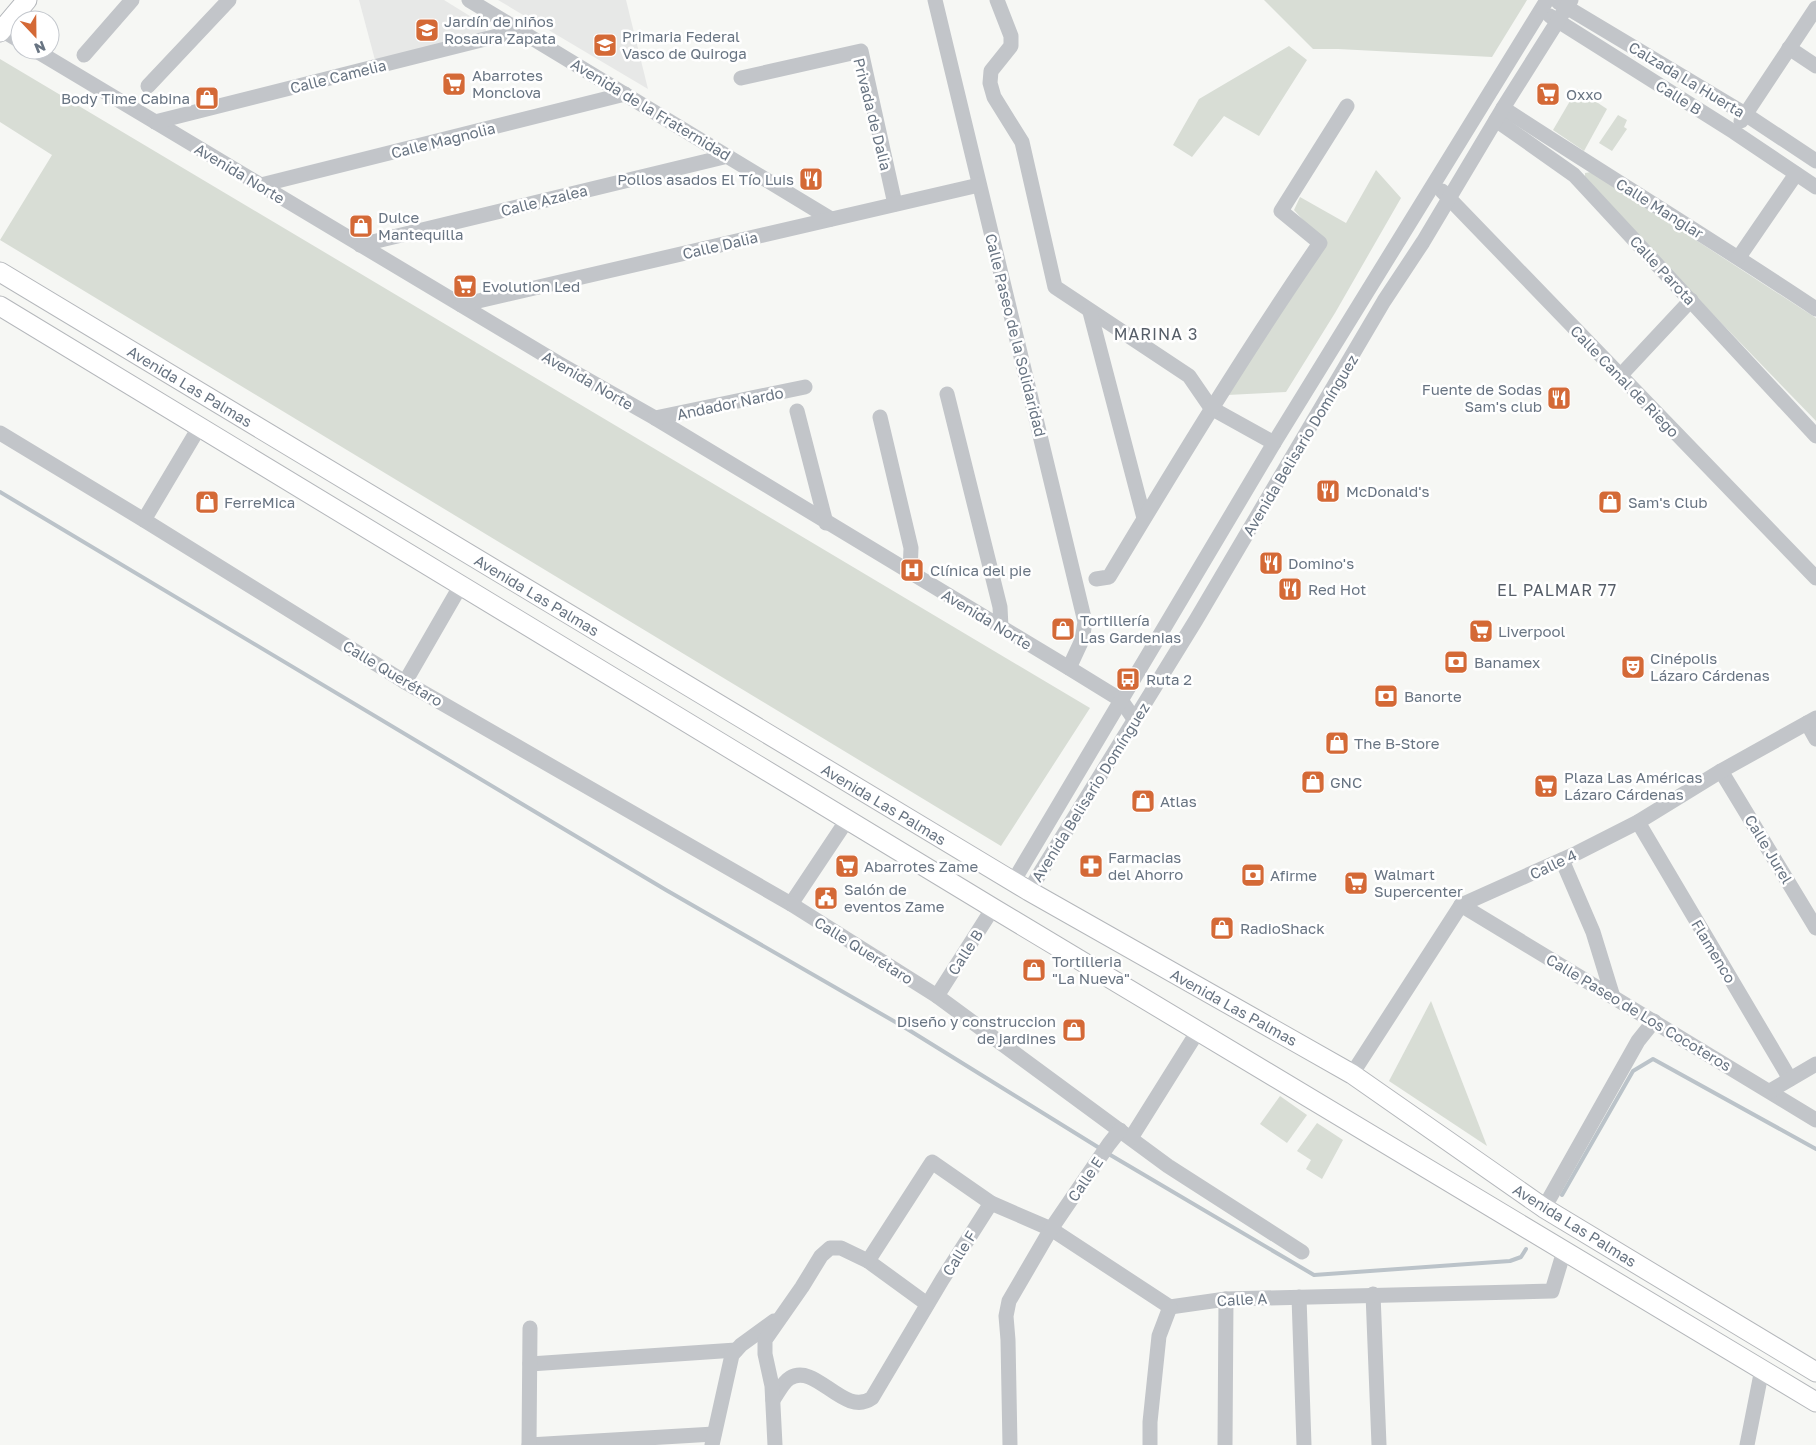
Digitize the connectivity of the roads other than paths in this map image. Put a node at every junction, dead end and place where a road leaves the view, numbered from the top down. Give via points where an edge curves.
1 (28, 0) edge
2 (132, 0) edge
3 (229, 0) edge
4 (469, 0) edge
5 (935, 0) edge
6 (997, 0) edge
7 (1564, 2) edge
8 (1544, 5) edge
9 (1816, 8) edge
10 (1558, 21) junction
11 (0, 30) edge
12 (521, 30) junction
13 (1789, 48) junction
14 (84, 55) dead end
15 (52, 60) edge
16 (1816, 66) edge
17 (741, 78) dead end
18 (148, 86) dead end
19 (626, 94) junction
20 (1347, 106) dead end
21 (1500, 114) junction
22 (1745, 114) junction
23 (155, 122) junction
24 (1734, 132) junction
25 (728, 156) junction
26 (1584, 161) junction
27 (1816, 161) edge
28 (1796, 174) junction
29 (1574, 175) junction
30 (1434, 183) junction
31 (261, 185) junction
32 (979, 185) junction
33 (1816, 187) edge
34 (1449, 198) junction
35 (895, 204) junction
36 (831, 219) junction
37 (360, 245) junction
38 (1739, 258) junction
39 (0, 272) edge
40 (1691, 300) junction
41 (461, 305) junction
42 (0, 306) edge
43 (1816, 309) edge
44 (1090, 312) junction
45 (1620, 376) junction
46 (805, 387) dead end
47 (947, 394) dead end
48 (1211, 408) junction
49 (797, 411) dead end
50 (880, 416) dead end
51 (655, 418) junction
52 (200, 426) junction
53 (0, 433) edge
54 (1816, 436) edge
55 (1274, 443) junction
56 (1144, 518) junction
57 (144, 520) junction
58 (826, 523) junction
59 (910, 573) junction
60 (1816, 578) edge
61 (1096, 579) dead end
62 (461, 585) junction
63 (1001, 627) junction
64 (1069, 668) junction
65 (406, 682) junction
66 (1121, 700) junction
67 (1134, 720) junction
68 (1811, 721) edge
69 (1816, 740) edge
70 (1721, 771) junction
71 (847, 820) junction
72 (1638, 822) junction
73 (1048, 823) junction
74 (1066, 833) junction
75 (1562, 860) junction
76 (1021, 886) junction
77 (791, 904) junction
78 (1461, 905) junction
79 (993, 908) junction
80 (1816, 928) edge
81 (937, 996) junction
82 (1613, 996) junction
83 (1654, 1021) junction
84 (1198, 1031) junction
85 (1816, 1064) edge
86 (1352, 1074) junction
87 (1790, 1079) junction
88 (1770, 1091) junction
89 (1816, 1120) edge
90 (1126, 1134) junction
91 (991, 1203) junction
92 (1544, 1208) junction
93 (1051, 1229) junction
94 (1564, 1251) junction
95 (1302, 1252) dead end
96 (868, 1261) junction
97 (1373, 1294) junction
98 (1299, 1297) junction
99 (1226, 1299) junction
100 (927, 1304) junction
101 (1170, 1307) junction
102 (785, 1312) junction
103 (530, 1328) dead end
104 (736, 1350) junction
105 (530, 1364) junction
106 (1762, 1370) junction
107 (1816, 1372) edge
108 (773, 1400) junction
109 (1816, 1402) edge
110 (713, 1440) edge
111 (529, 1445) edge
112 (775, 1445) edge
113 (1010, 1445) edge
114 (1150, 1445) edge
115 (1225, 1445) edge
116 (1304, 1445) edge
117 (1379, 1445) edge
118 (1747, 1445) edge

1 - 11 main road
2 - 14 street
3 - 18 street
4 - 12 street, Avenida de la Fraternidad
5 - 32 street, Calle Paseo de la Solidaridad
6 - 44 street via 1011,36 1011,46 991,71 994,97 1022,142 1055,287
7 - 10 street, Avenida Belisario Domínguez
7 - 22 street, Calzada La Huerta
8 - 10 street, Calle B
8 - 30 street, Avenida Belisario Domínguez
9 - 13 street
10 - 21 street, Avenida Belisario Domínguez
10 - 24 street, Calle B
12 - 19 street, Avenida de la Fraternidad
12 - 23 street, Calle Camelia
13 - 16 street
13 - 22 street
15 - 23 street, Avenida Norte
17 - 35 street, Privada de Dalia via 861,51
19 - 25 street, Avenida de la Fraternidad
19 - 31 street, Calle Magnolia
20 - 48 street via 1281,211 1320,244
21 - 26 street, Calle Manglar
21 - 29 street, Calle Parota
21 - 34 street, Avenida Belisario Domínguez
22 - 24 street
22 - 27 street, Calzada La Huerta
23 - 31 street, Avenida Norte
24 - 28 street, Calle B
25 - 36 street, Avenida de la Fraternidad
25 - 37 street, Calle Azalea
26 - 29 street
26 - 38 street, Calle Manglar
28 - 33 street, Calle B
28 - 38 street
29 - 40 street, Calle Parota
30 - 34 street, Calle Canal de Riego
30 - 55 street, Avenida Belisario Domínguez
31 - 37 street, Avenida Norte
32 - 35 street, Calle Dalia
32 - 64 street, Calle Paseo de la Solidaridad via 1085,622 1082,640
34 - 45 street, Calle Canal de Riego
34 - 67 street, Avenida Belisario Domínguez
35 - 36 street, Calle Dalia
36 - 41 street, Calle Dalia
37 - 41 street, Avenida Norte
38 - 43 street, Calle Manglar
39 - 76 main road, Avenida Las Palmas
40 - 45 street
40 - 54 street, Calle Parota
41 - 51 street, Avenida Norte
42 - 52 main road, Avenida Las Palmas
44 - 48 street via 1189,376
44 - 56 street
45 - 60 street, Calle Canal de Riego
46 - 51 street, Andador Nardo
47 - 63 street via 1000,607
48 - 55 street
48 - 56 street
49 - 58 street
50 - 59 street via 911,548
51 - 58 street, Avenida Norte
52 - 57 street
52 - 62 main road, Avenida Las Palmas
53 - 57 street, Calle Querétaro
55 - 66 street, Avenida Belisario Domínguez
56 - 61 street via 1109,577
57 - 65 street, Calle Querétaro
58 - 59 street, Avenida Norte
59 - 63 street, Avenida Norte
62 - 65 street
62 - 71 main road, Avenida Las Palmas
63 - 64 street, Avenida Norte
64 - 66 street, Avenida Norte
65 - 77 street, Calle Querétaro
66 - 67 street, Avenida Norte
66 - 73 street, Avenida Belisario Domínguez
67 - 74 street, Avenida Belisario Domínguez
68 - 69 street
68 - 70 street, Calle 4
70 - 72 street, Calle 4
70 - 80 street, Calle Jurel
71 - 77 street
71 - 79 main road, Avenida Las Palmas
72 - 75 street, Calle 4
72 - 87 street, Flamenco
73 - 74 street
73 - 76 street, Avenida Belisario Domínguez
74 - 76 street, Avenida Belisario Domínguez
75 - 78 street, Calle 4
75 - 82 street via 1593,932
76 - 86 main road, Avenida Las Palmas
77 - 81 street, Calle Querétaro
78 - 82 street, Calle Paseo de Los Cocoteros
78 - 86 street
79 - 81 street, Calle B
79 - 84 main road, Avenida Las Palmas
81 - 90 street, Calle Querétaro
82 - 83 street, Calle Paseo de Los Cocoteros
83 - 88 street, Calle Paseo de Los Cocoteros
83 - 92 street via 1638,1042
84 - 90 street, Calle E
84 - 94 main road, Avenida Las Palmas
85 - 87 street
86 - 92 main road, Avenida Las Palmas
87 - 88 street
88 - 89 street, Calle Paseo de Los Cocoteros
90 - 93 street, Calle E via 1109,1144
90 - 95 street, Calle Querétaro via 1168,1166
91 - 93 street
91 - 96 street via 932,1162
91 - 100 street, Calle F
92 - 107 main road, Avenida Las Palmas
93 - 101 street
93 - 113 street, Calle E via 1009,1301 1006,1316
94 - 97 street, Calle A via 1552,1291
94 - 106 main road, Avenida Las Palmas
96 - 100 street
96 - 102 street via 841,1248 830,1248 821,1256
97 - 98 street, Calle A
97 - 117 street
98 - 99 street, Calle A
98 - 116 street
99 - 101 street, Calle A
99 - 115 street
100 - 108 street, Calle F via 872,1398 865,1404 854,1403 807,1376 797,1375 788,1379
101 - 114 street via 1159,1336
102 - 104 street
102 - 108 street via 765,1340 764,1354
103 - 105 street
104 - 105 street
104 - 110 street via 726,1373
105 - 111 street
106 - 109 main road, Avenida Las Palmas
106 - 118 street
108 - 112 street
110 - 111 street

